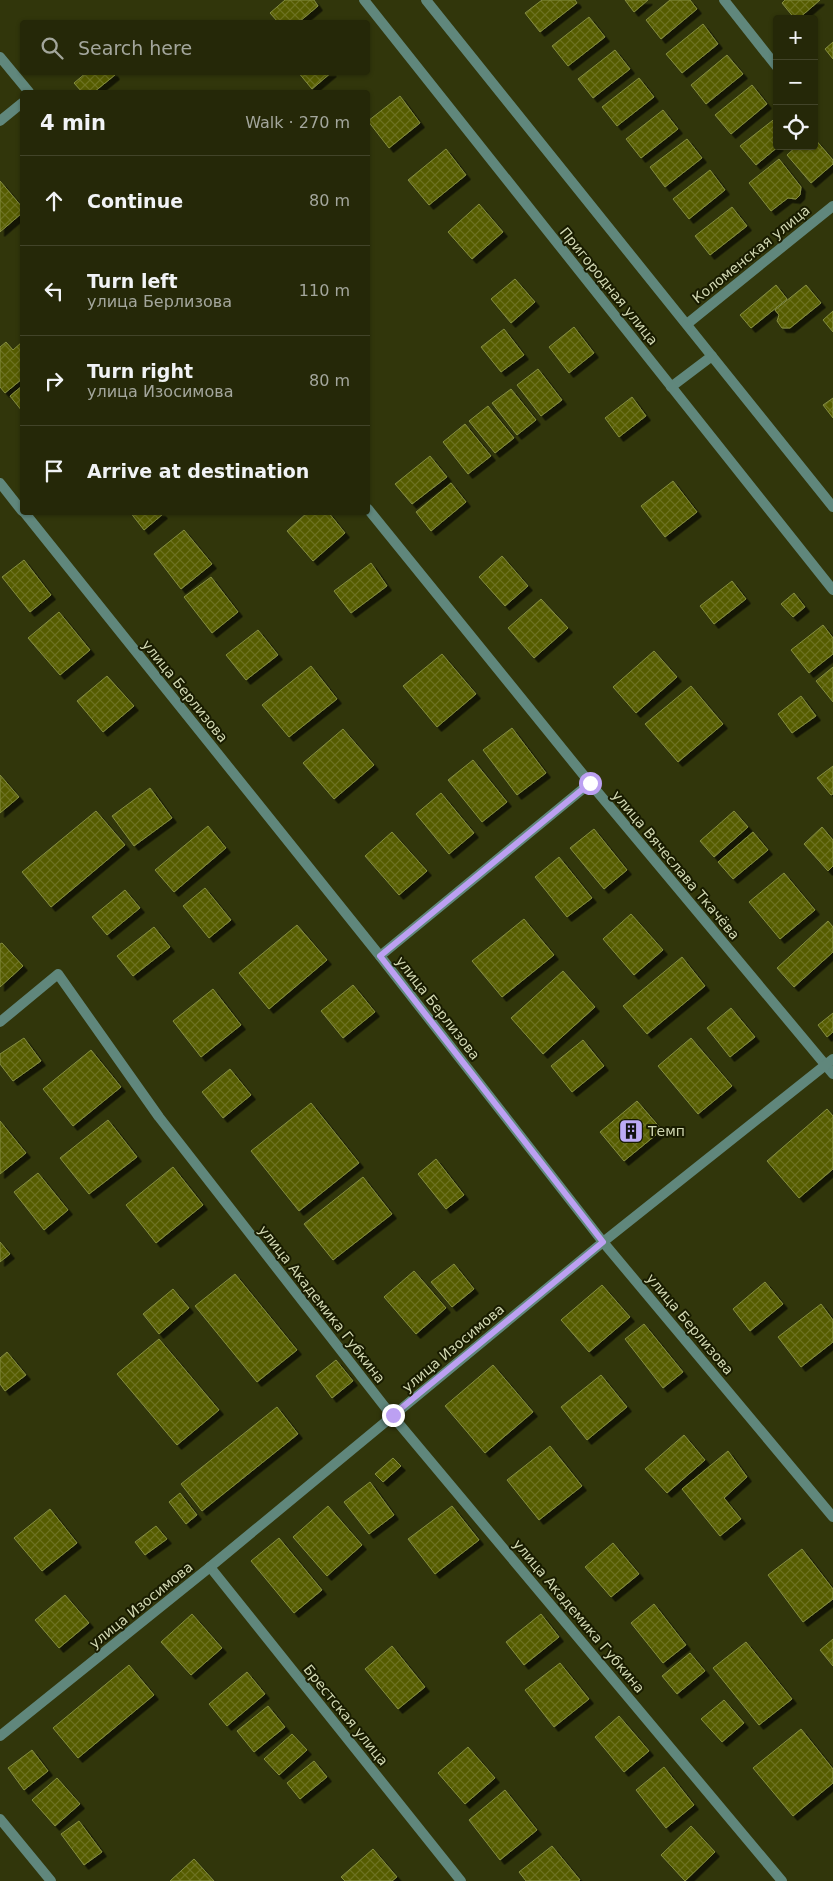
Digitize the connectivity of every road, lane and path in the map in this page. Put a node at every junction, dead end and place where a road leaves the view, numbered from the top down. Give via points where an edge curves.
1 (364, 0) edge
2 (426, 0) edge
3 (724, 0) edge
4 (0, 57) edge
5 (773, 62) edge
6 (27, 90) edge
7 (20, 105) edge
8 (0, 122) edge
9 (833, 206) edge
10 (686, 324) junction
11 (712, 356) junction
12 (671, 387) junction
13 (0, 483) edge
14 (833, 507) edge
15 (20, 508) edge
16 (370, 511) edge
17 (25, 515) edge
18 (833, 590) edge
19 (590, 783) junction
20 (380, 956) junction
21 (0, 1022) edge
22 (829, 1062) edge
23 (833, 1074) edge
24 (603, 1242) junction
25 (393, 1415) junction
26 (833, 1517) edge
27 (210, 1567) junction
28 (0, 1736) edge
29 (0, 1818) edge
30 (52, 1881) edge
31 (461, 1881) edge
32 (782, 1881) edge

1 - 12 street, Пригородная улица
2 - 10 street
3 - 5 street
4 - 6 street
7 - 8 street
9 - 10 street, Коломенская улица
10 - 11 street
11 - 12 street
11 - 14 street
12 - 18 street, Пригородная улица
13 - 15 street, улица Берлизова
16 - 19 street, улица Вячеслава Ткачёва
17 - 20 street, улица Берлизова
19 - 20 street
19 - 22 street, улица Вячеслава Ткачёва
20 - 24 street, улица Берлизова
21 - 25 street, улица Академика Губкина via 58,974 159,1117
22 - 23 street, улица Вячеслава Ткачёва
22 - 24 street, улица Изосимова
24 - 25 street, улица Изосимова
24 - 26 street, улица Берлизова
25 - 27 street, улица Изосимова
25 - 32 street, улица Академика Губкина
27 - 28 street, улица Изосимова
27 - 31 street, Брестская улица
29 - 30 street

